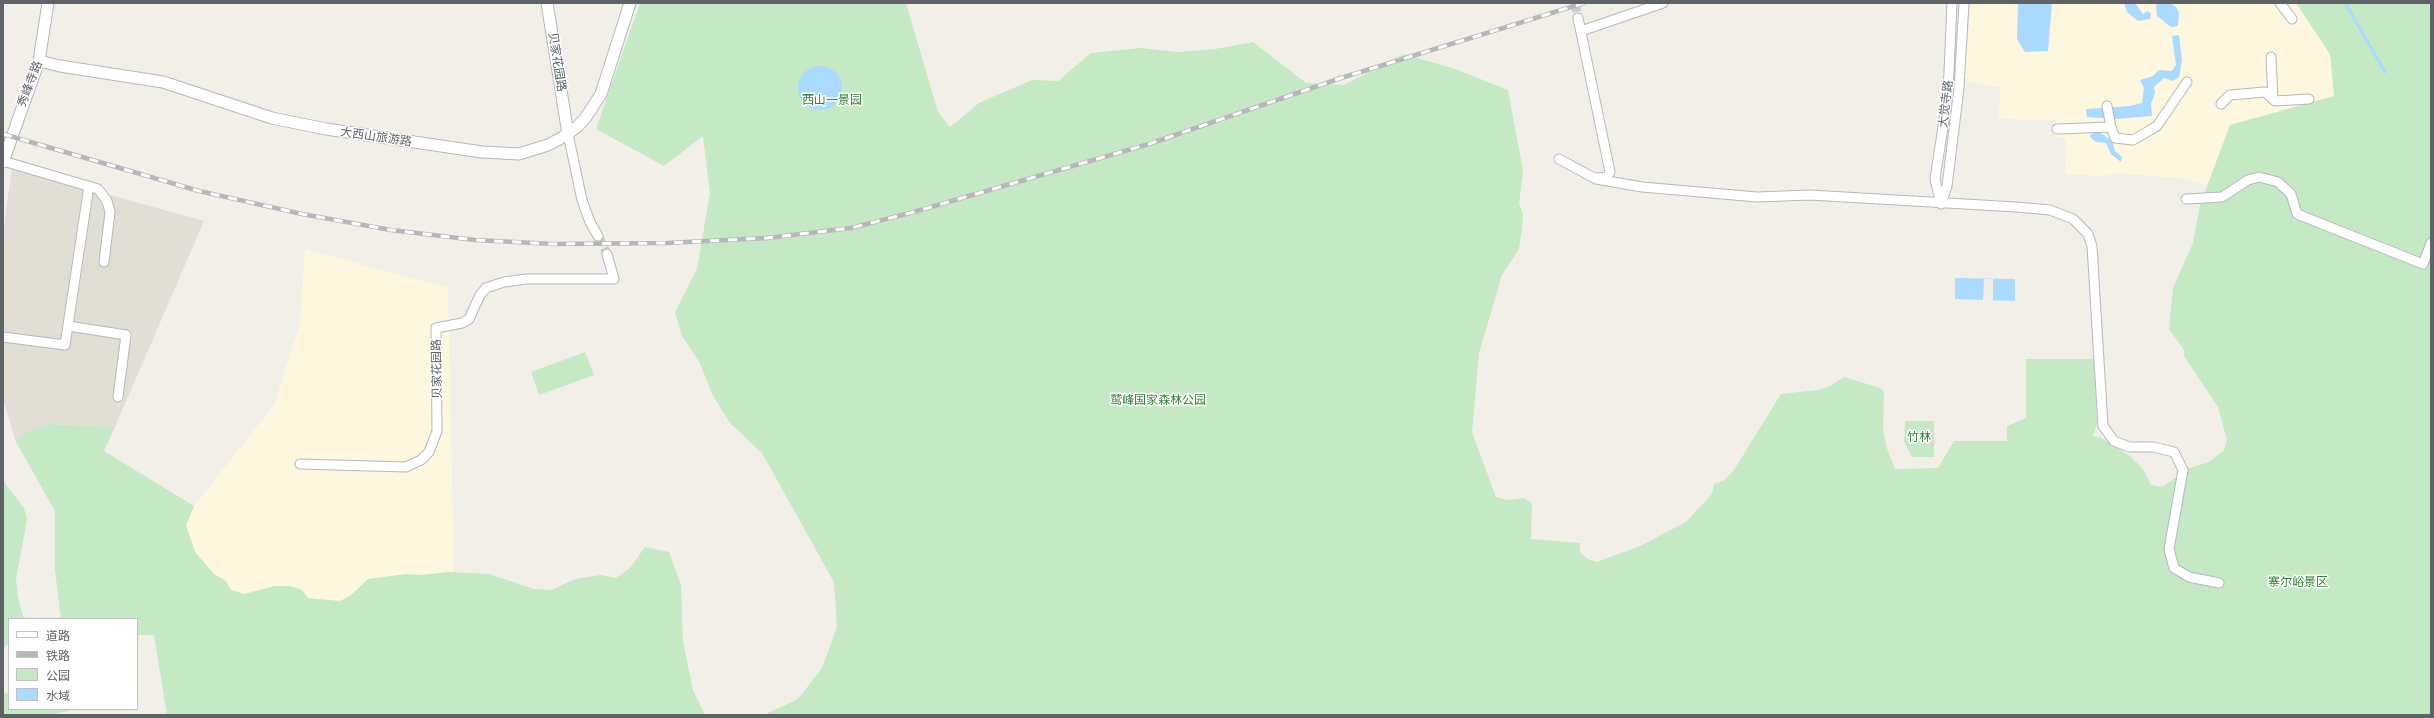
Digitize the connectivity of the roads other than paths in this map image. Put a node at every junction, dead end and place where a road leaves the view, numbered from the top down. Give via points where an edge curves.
1 (48, 3) edge
2 (547, 3) edge
3 (630, 3) edge
4 (1663, 3) edge
5 (1952, 3) edge
6 (1964, 3) edge
7 (2280, 3) edge
8 (1578, 18) tunnel mouth
9 (2292, 19) dead end
10 (1581, 31) junction
11 (2271, 57) dead end
12 (39, 61) junction
13 (2187, 82) dead end
14 (2273, 99) junction
15 (2309, 99) dead end
16 (2221, 104) dead end
17 (2107, 106) dead end
18 (2111, 127) junction
19 (2057, 129) dead end
20 (568, 134) junction
21 (1559, 159) dead end
22 (3, 162) edge
23 (1596, 179) junction
24 (89, 186) junction
25 (2186, 199) dead end
26 (1941, 204) junction
27 (598, 236) tunnel mouth
28 (2431, 243) edge
29 (607, 254) tunnel mouth
30 (104, 262) dead end
31 (68, 326) junction
32 (3, 336) edge
33 (118, 397) dead end
34 (300, 464) dead end
35 (2219, 583) dead end

1 - 12 street, 秀峰寺路
2 - 20 street, 贝家花园路
3 - 20 street, 大西山旅游路 via 601,94 578,126
4 - 10 street
5 - 26 street, 大觉寺路 via 1948,87 1935,179
6 - 26 street, 大觉寺路 via 1959,88 1947,181
7 - 9 street
8 - 10 street
10 - 23 street via 1610,172 1607,176
11 - 14 street
12 - 20 street, 大西山旅游路 via 158,81 272,118 326,129 482,152 526,152 548,145
12 - 22 street, 秀峰寺路
13 - 18 street via 2157,126 2148,132 2133,140 2115,138
14 - 15 street
14 - 16 street via 2265,92 2230,95
17 - 18 street
18 - 19 street
20 - 27 street, 贝家花园路 via 582,200
21 - 23 street
22 - 24 street
23 - 26 street via 1642,187 1757,197 1810,195
24 - 30 street via 98,189 107,201 110,212
24 - 31 street
25 - 28 street via 2222,197 2248,180 2259,177 2278,182 2291,194 2297,214 2423,264
26 - 35 street via 2050,210 2073,219 2088,234 2092,246 2103,426 2114,441 2129,447 2153,447 2174,452 2183,470 2169,549 2174,568 2189,577
29 - 34 street, 贝家花园路 via 614,279 526,279 504,282 486,288 469,319 462,323 436,328 437,431 428,452 421,460 406,467
31 - 32 street via 65,346
31 - 33 street via 126,335

